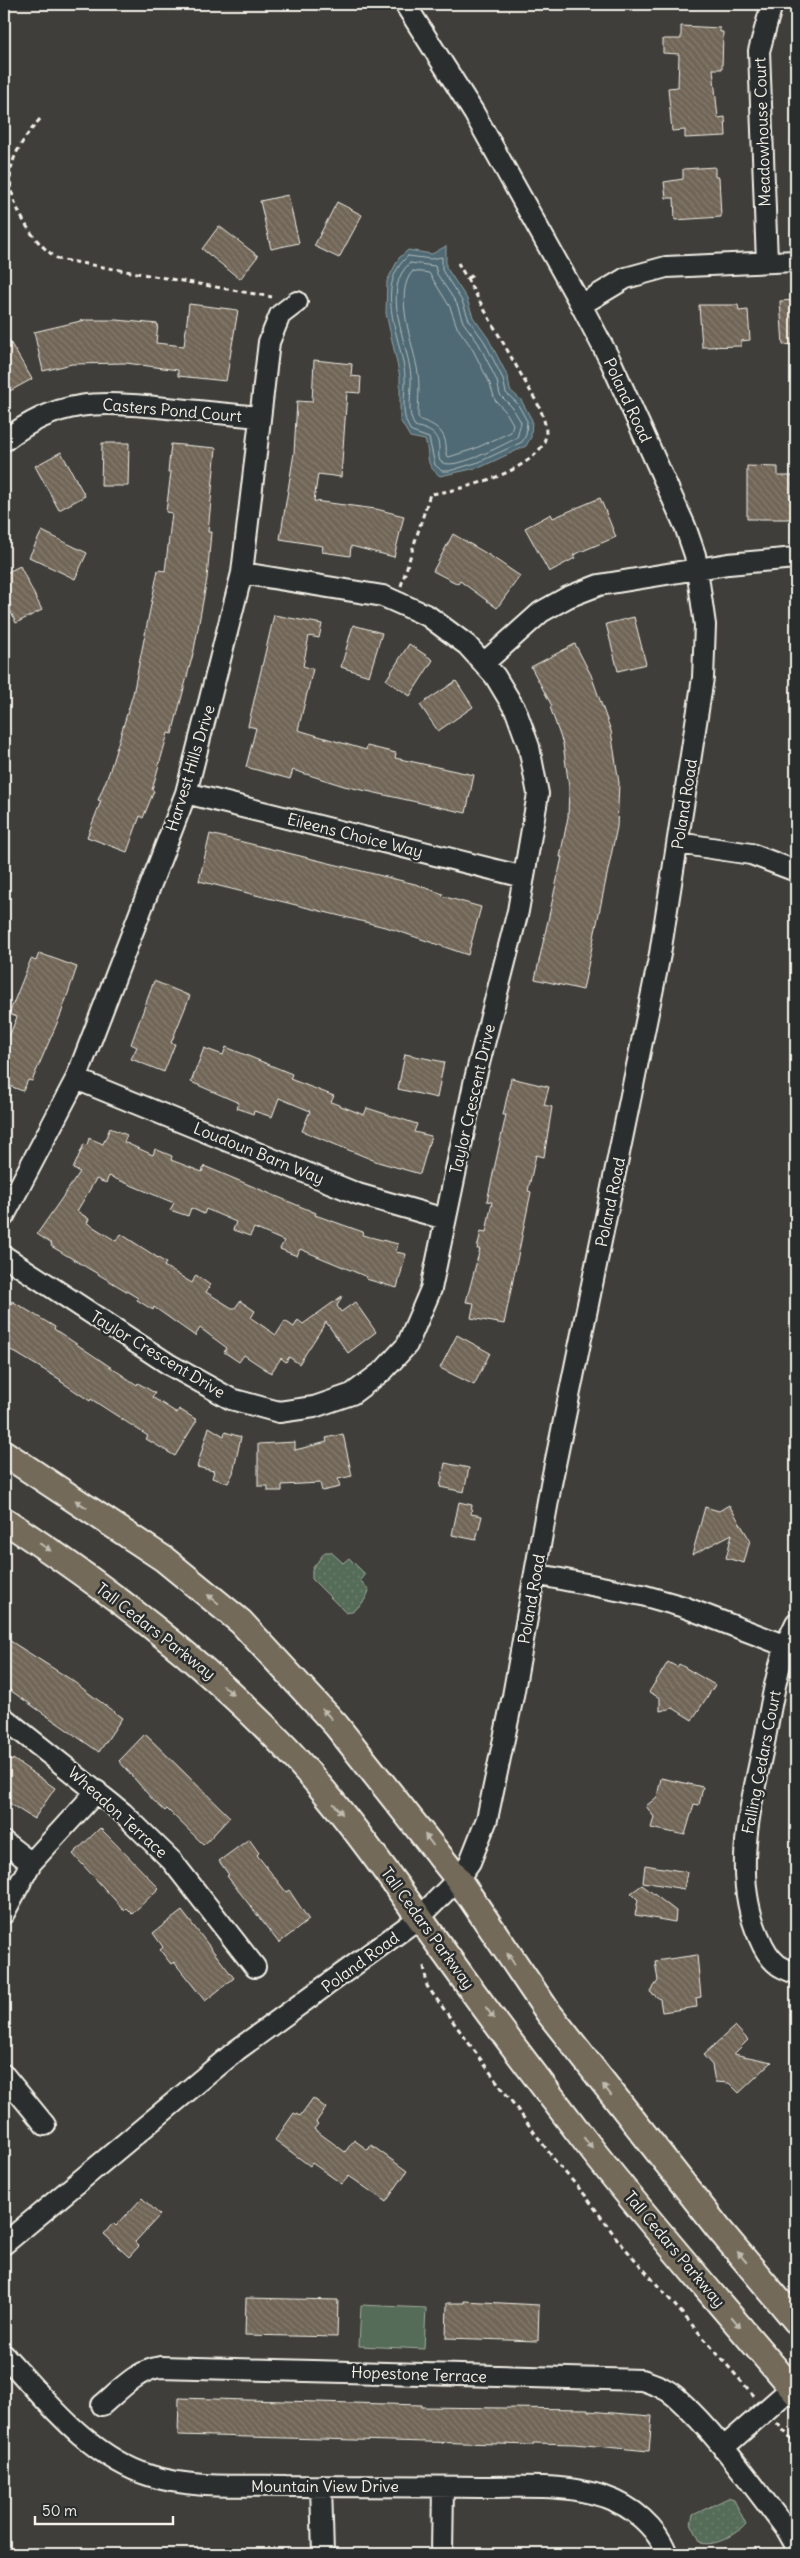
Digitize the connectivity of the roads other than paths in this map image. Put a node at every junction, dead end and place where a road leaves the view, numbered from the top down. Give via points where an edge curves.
1 (405, 4) edge
2 (772, 4) edge
3 (796, 261) edge
4 (767, 262) junction
5 (297, 302) road end
6 (581, 305) junction
7 (259, 417) junction
8 (4, 441) edge
9 (796, 558) edge
10 (698, 568) junction
11 (242, 573) junction
12 (484, 662) junction
13 (186, 793) junction
14 (678, 843) junction
15 (796, 871) edge
16 (524, 877) junction
17 (76, 1079) junction
18 (4, 1216) edge
19 (444, 1219) junction
20 (4, 1256) edge
21 (4, 1452) edge
22 (4, 1520) edge
23 (535, 1574) junction
24 (796, 1623) edge
25 (786, 1646) junction
26 (4, 1718) edge
27 (97, 1791) junction
28 (4, 1842) edge
29 (32, 1863) junction
30 (458, 1879) junction
31 (4, 1913) edge
32 (419, 1918) junction
33 (255, 1967) dead end
34 (795, 1973) dead end
35 (4, 2075) edge
36 (45, 2125) dead end
37 (4, 2244) edge
38 (796, 2321) edge
39 (4, 2355) edge
40 (795, 2388) edge
41 (102, 2405) dead end
42 (723, 2448) junction
43 (321, 2486) junction
44 (443, 2486) junction
45 (323, 2554) edge
46 (442, 2554) edge
47 (666, 2554) edge
48 (796, 2554) edge

1 - 6 street, Poland Road via 474,113
2 - 4 street, Meadowhouse Court via 759,50
3 - 4 street
4 - 6 street via 666,267 626,278
5 - 7 street, Harvest Hills Drive via 280,314 269,342
6 - 10 street, Poland Road via 611,362 685,526
7 - 8 street, Casters Pond Court via 96,403 52,413 31,422
7 - 11 street, Harvest Hills Drive
9 - 10 street
10 - 12 street via 599,585 568,597 541,612
10 - 14 street, Poland Road via 705,625 703,678
11 - 12 street, Taylor Crescent Drive via 364,592 396,601 450,630
11 - 13 street, Harvest Hills Drive
12 - 16 street, Taylor Crescent Drive via 516,711 529,747 538,794
13 - 16 street, Eileens Choice Way
13 - 17 street, Harvest Hills Drive
14 - 15 street via 751,854
14 - 23 street, Poland Road via 656,973
16 - 19 street, Taylor Crescent Drive
17 - 18 street, Harvest Hills Drive
17 - 19 street, Loudoun Barn Way via 358,1194
19 - 20 street, Taylor Crescent Drive via 431,1289 407,1345 384,1370 352,1394 314,1406 279,1412 231,1399 177,1369
30 -> 21 main road via 336,1725 241,1622 164,1559
22 -> 32 main road, Tall Cedars Parkway via 152,1625 227,1689 288,1750 343,1814
23 - 25 street via 668,1602
23 - 30 street, Poland Road via 487,1819 480,1843
24 - 25 street, Falling Cedars Court
25 - 34 street, Falling Cedars Court via 779,1666 749,1816 745,1858 746,1890 753,1923 764,1949 778,1965
26 - 27 street, Wheadon Terrace
27 - 29 street
27 - 33 street, Wheadon Terrace via 172,1861
28 - 29 street
29 - 31 street
30 - 32 street, Poland Road
38 -> 30 main road via 712,2221 548,2012
32 - 37 street, Poland Road via 237,2050
32 -> 40 main road, Tall Cedars Parkway via 587,2143
35 - 36 street
39 - 43 street, Mountain View Drive via 90,2442 148,2475 169,2481 222,2485
40 - 42 street
41 - 42 street, Hopestone Terrace via 135,2377 148,2369 160,2367 642,2380 675,2396
42 - 48 street, Hopestone Terrace via 787,2530 795,2544
43 - 44 street, Mountain View Drive
43 - 45 street
44 - 46 street
44 - 47 street, Mountain View Drive via 588,2492 614,2501 646,2522 658,2536

